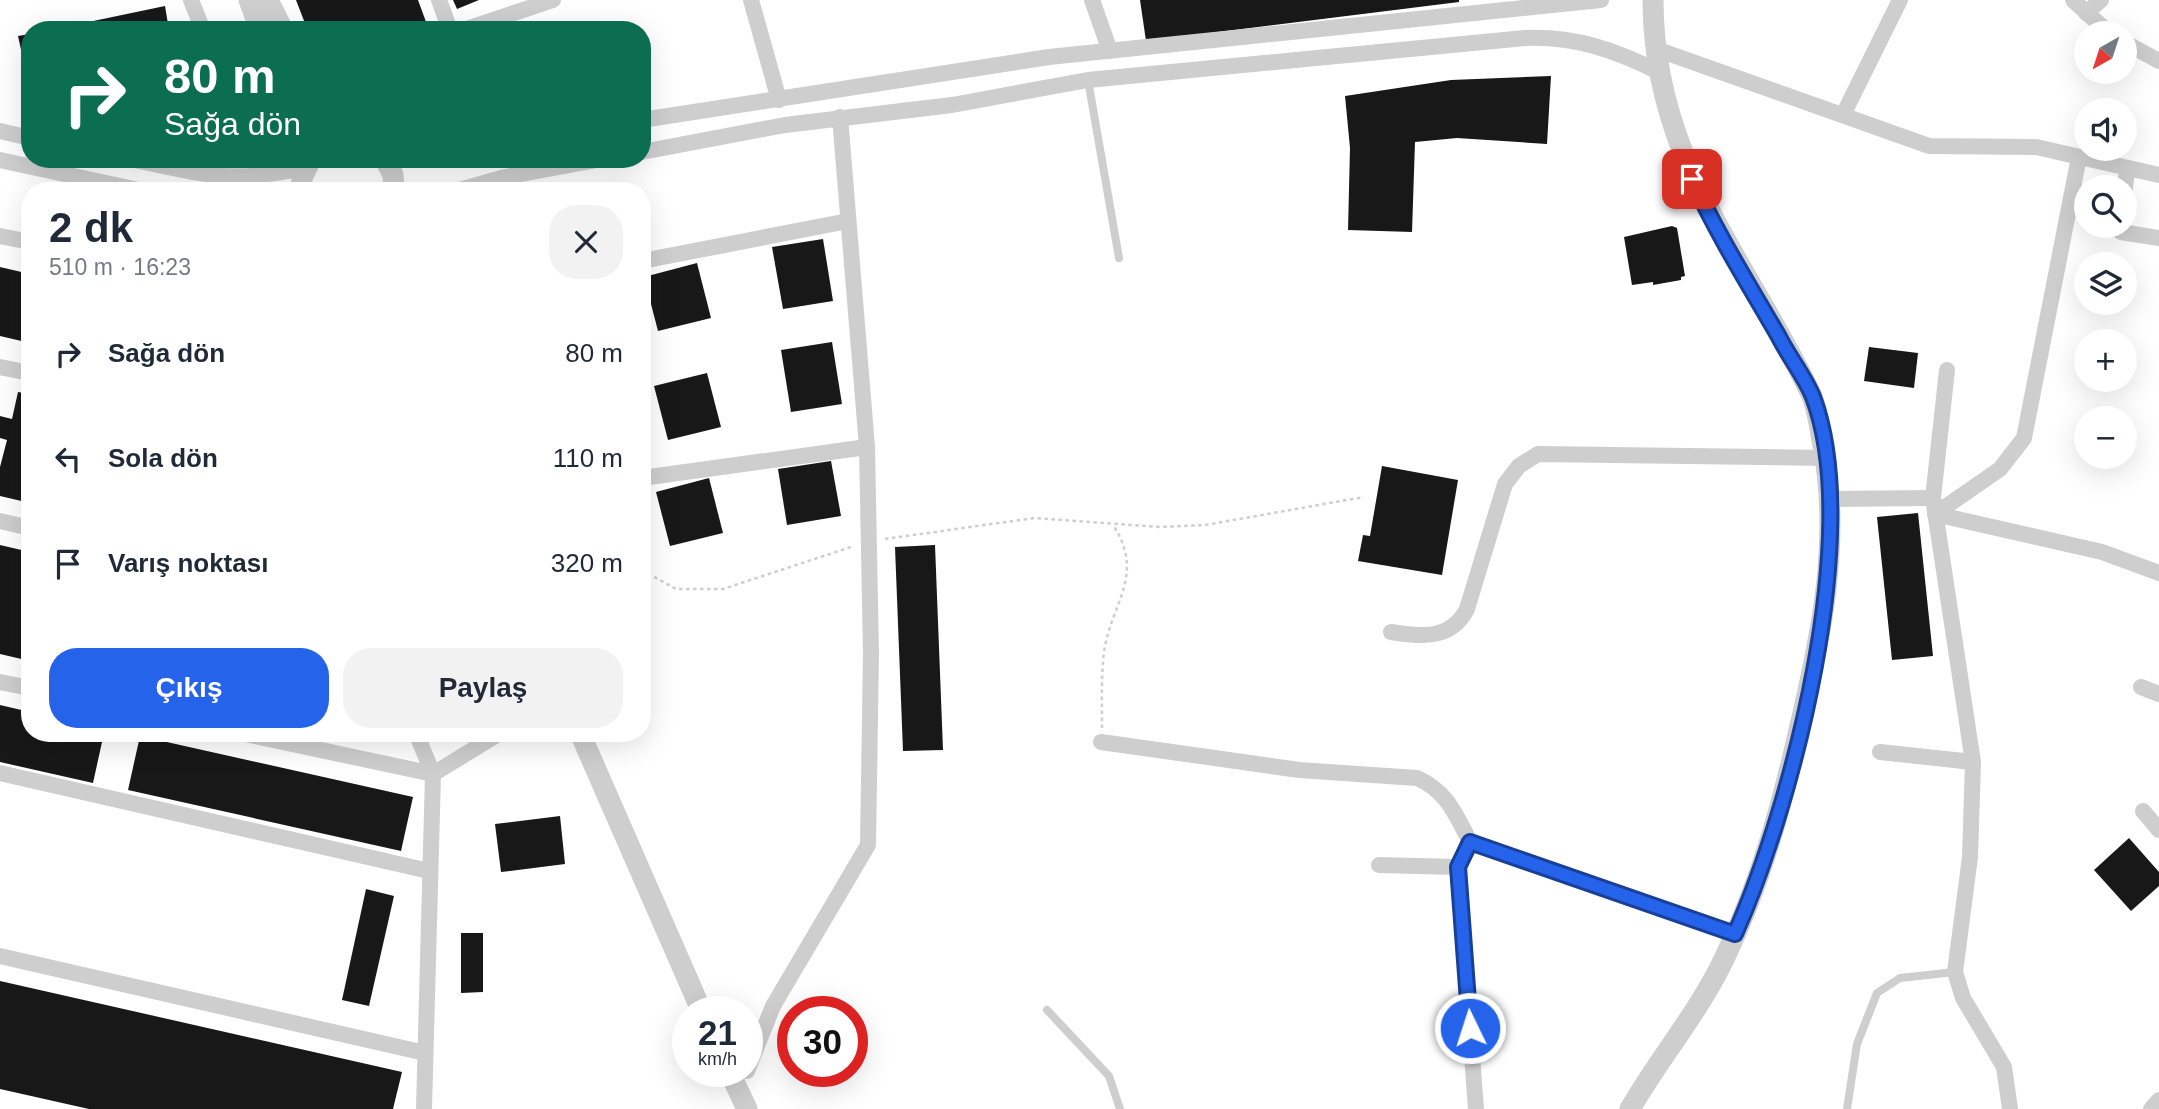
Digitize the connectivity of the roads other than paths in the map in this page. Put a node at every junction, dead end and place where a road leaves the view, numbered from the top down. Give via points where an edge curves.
1 (191, 0) edge
2 (249, 0) edge
3 (268, 0) edge
4 (439, 0) edge
5 (553, 0) edge
6 (751, 0) edge
7 (1091, 0) edge
8 (1601, 0) edge
9 (1653, 0) edge
10 (1900, 0) edge
11 (2073, 0) edge
12 (2101, 0) edge
13 (1528, 3) edge
14 (2086, 13) junction
15 (199, 21) edge
16 (257, 21) edge
17 (278, 21) edge
18 (447, 21) edge
19 (490, 21) edge
20 (2095, 21) edge
21 (1656, 49) junction
22 (2137, 49) edge
23 (1110, 51) junction
24 (2159, 61) edge
25 (1659, 72) junction
26 (1088, 80) junction
27 (779, 100) junction
28 (1843, 115) junction
29 (840, 117) junction
30 (651, 119) edge
31 (0, 131) edge
32 (21, 136) edge
33 (651, 150) edge
34 (2074, 157) edge
35 (0, 160) edge
36 (2078, 161) edge
37 (2092, 161) edge
38 (21, 165) edge
39 (37, 168) edge
40 (172, 168) edge
41 (286, 168) edge
42 (554, 168) edge
43 (2127, 169) junction
44 (2126, 175) edge
45 (2159, 175) edge
46 (101, 182) edge
47 (488, 182) edge
48 (848, 221) junction
49 (2137, 234) edge
50 (0, 236) edge
51 (2159, 238) edge
52 (21, 240) edge
53 (1119, 258) dead end
54 (651, 259) edge
55 (0, 367) edge
56 (1947, 370) dead end
57 (21, 371) edge
58 (867, 447) junction
59 (1825, 458) junction
60 (651, 477) edge
61 (1829, 499) junction
62 (1934, 506) junction
63 (0, 521) edge
64 (21, 526) edge
65 (2159, 573) edge
66 (1391, 632) dead end
67 (0, 682) edge
68 (21, 686) edge
69 (2141, 687) dead end
70 (2159, 694) edge
71 (283, 742) edge
72 (420, 742) edge
73 (485, 742) edge
74 (584, 742) edge
75 (1101, 742) road end
76 (1880, 752) dead end
77 (1973, 762) junction
78 (0, 773) edge
79 (432, 774) junction
80 (2143, 811) dead end
81 (2159, 830) edge
82 (1470, 842) junction
83 (1379, 865) dead end
84 (1458, 867) junction
85 (429, 871) junction
86 (1735, 934) junction
87 (0, 956) edge
88 (1955, 972) junction
89 (695, 996) edge
90 (1047, 1010) dead end
91 (763, 1025) edge
92 (425, 1053) junction
93 (743, 1087) edge
94 (2159, 1100) edge
95 (424, 1109) edge
96 (747, 1109) edge
97 (1120, 1109) edge
98 (1476, 1109) edge
99 (1630, 1109) edge
100 (1847, 1109) edge
101 (2010, 1109) edge
102 (2151, 1109) edge

1 - 15 street
2 - 16 street
3 - 17 street
4 - 18 street
5 - 19 street
6 - 27 street
7 - 23 street
8 - 13 street
9 - 21 street
10 - 28 street
11 - 14 street
12 - 14 street
13 - 23 street
14 - 20 street
21 - 25 street
21 - 28 street
22 - 24 street
23 - 27 street
25 - 26 street via 1590,43 1544,37
25 - 59 street via 1676,136 1700,195 1812,397
26 - 29 street via 952,105
26 - 53 lane
27 - 30 street
28 - 34 street via 1929,145 2036,147
29 - 33 street
29 - 48 street
31 - 32 street
35 - 38 street
36 - 62 street via 2024,438 2000,469
37 - 43 street
39 - 46 street
40 - 41 street via 238,179
42 - 47 street
43 - 44 street
43 - 45 street
48 - 54 street
48 - 58 street
49 - 51 street
50 - 52 street
55 - 57 street
56 - 62 street
58 - 60 street
58 - 91 street via 869,845
59 - 61 street
59 - 66 street via 1538,454 1519,466 1505,484 1467,609 1458,624 1433,635
61 - 62 street
61 - 86 street via 1828,570 1814,669 1781,811
62 - 65 street via 2102,552
62 - 77 street
63 - 64 street
67 - 68 street
69 - 70 street
71 - 79 street
72 - 79 street
73 - 79 street
74 - 89 street
75 - 82 street via 1299,770 1417,778 1448,799
76 - 77 street
77 - 88 street via 1970,857
78 - 85 street
79 - 85 street
80 - 81 street
82 - 84 street
82 - 86 street
83 - 84 street
84 - 98 street
85 - 92 street
86 - 99 street via 1692,1018
87 - 92 street
88 - 100 lane via 1900,978 1877,993 1857,1044
88 - 101 street via 1963,998 2004,1067
90 - 97 lane via 1109,1076
92 - 95 street
93 - 96 street
94 - 102 street

